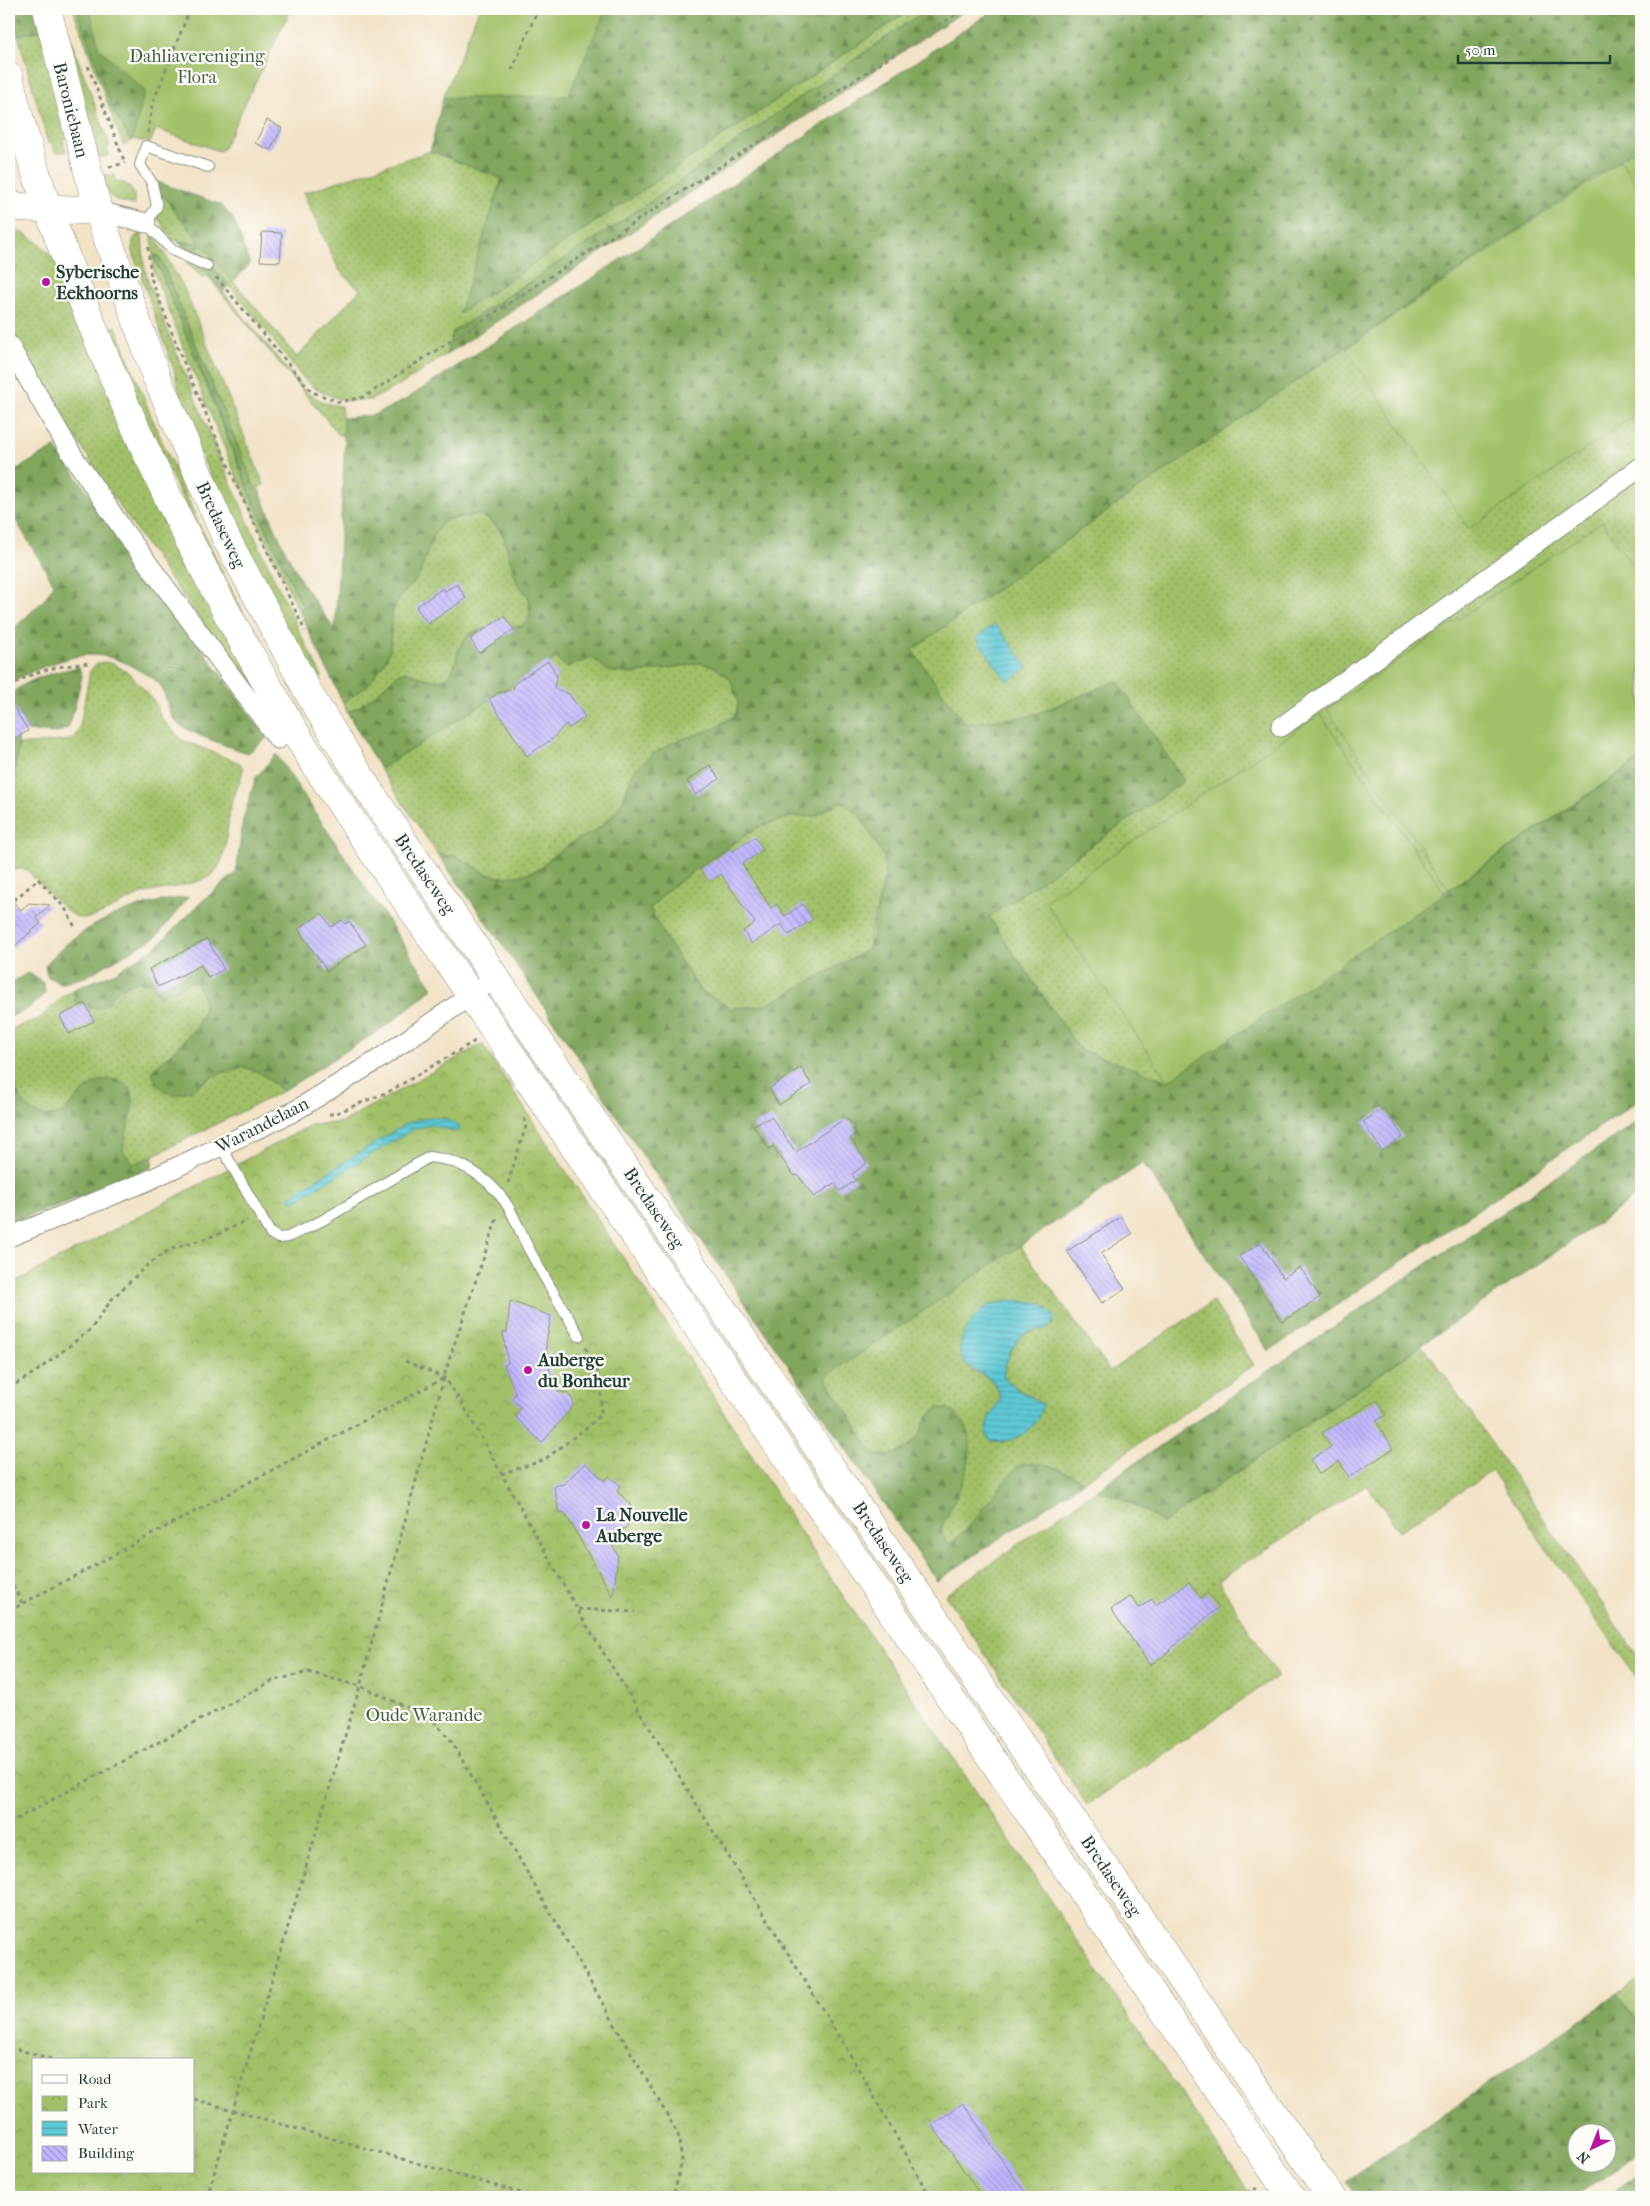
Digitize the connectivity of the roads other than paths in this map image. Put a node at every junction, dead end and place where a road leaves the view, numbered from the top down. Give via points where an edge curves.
1 (47, 9) edge
2 (11, 92) edge
3 (208, 167) dead end
4 (9, 203) edge
5 (46, 207) junction
6 (98, 211) junction
7 (146, 223) junction
8 (207, 266) road end
9 (9, 345) edge
10 (1641, 467) edge
11 (1281, 727) dead end
12 (278, 739) dead end
13 (496, 978) junction
14 (472, 995) junction
15 (221, 1146) junction
16 (9, 1237) edge
17 (579, 1336) road end
18 (849, 1492) junction
19 (820, 1508) junction
20 (957, 1651) junction
21 (930, 1670) junction
22 (1291, 2197) edge
23 (1330, 2197) edge

1 - 6 main road, Baroniebaan
2 - 5 main road
3 - 7 lane via 146,146 140,165 152,183 157,206
4 - 5 main road via 19,207
5 - 6 main road
5 - 14 main road, Bredaseweg via 109,370 165,494 227,615 331,788
6 - 7 street
6 - 13 main road, Bredaseweg via 156,376 226,538 253,592 337,742
7 - 8 lane via 172,250
9 - 12 street via 71,453 120,526
10 - 11 street
13 - 14 street, Warandelaan
13 - 18 main road, Bredaseweg
14 - 15 street, Warandelaan via 379,1059 293,1112
14 - 19 main road, Bredaseweg
15 - 16 street, Warandelaan via 145,1182
15 - 17 lane via 270,1233 278,1238 288,1237 323,1220 429,1157 447,1158 471,1170 504,1199 530,1252
18 - 19 main road via 833,1483 822,1483 818,1493
18 - 20 main road, Bredaseweg
19 - 21 main road, Bredaseweg
20 - 21 main road
20 - 23 main road, Bredaseweg
21 - 22 main road, Bredaseweg

